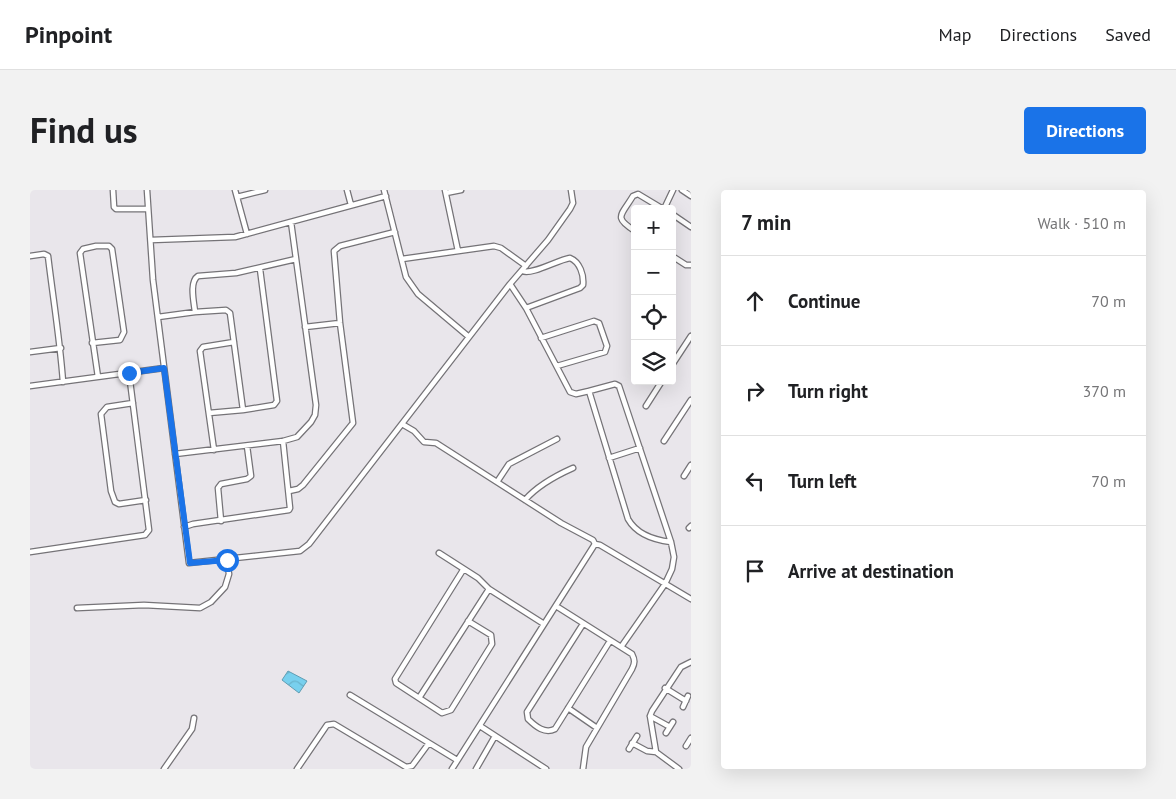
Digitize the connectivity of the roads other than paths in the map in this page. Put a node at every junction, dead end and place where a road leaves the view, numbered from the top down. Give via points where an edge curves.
1 (114, 190) edge
2 (147, 190) edge
3 (235, 190) edge
4 (264, 190) edge
5 (347, 190) edge
6 (384, 190) edge
7 (461, 190) edge
8 (571, 190) edge
9 (673, 190) edge
10 (682, 190) edge
11 (445, 192) edge
12 (386, 196) junction
13 (691, 196) edge
14 (237, 197) junction
15 (351, 205) junction
16 (657, 205) edge
17 (666, 205) edge
18 (148, 209) junction
19 (676, 217) edge
20 (291, 222) junction
21 (691, 226) edge
22 (631, 229) edge
23 (394, 232) junction
24 (247, 234) junction
25 (151, 240) junction
26 (458, 251) junction
27 (30, 256) edge
28 (296, 259) junction
29 (676, 259) edge
30 (402, 260) junction
31 (691, 265) edge
32 (524, 268) junction
33 (260, 269) junction
34 (510, 284) junction
35 (526, 308) junction
36 (195, 312) junction
37 (158, 317) junction
38 (340, 323) junction
39 (305, 327) junction
40 (691, 336) edge
41 (469, 337) junction
42 (542, 338) junction
43 (234, 342) junction
44 (92, 343) junction
45 (61, 348) junction
46 (30, 352) edge
47 (676, 359) edge
48 (557, 366) junction
49 (164, 368) junction
50 (129, 373) junction
51 (98, 377) junction
52 (63, 382) junction
53 (659, 385) edge
54 (30, 386) edge
55 (589, 391) junction
56 (691, 400) edge
57 (133, 403) junction
58 (646, 406) dead end
59 (243, 410) junction
60 (209, 413) junction
61 (402, 424) junction
62 (557, 439) dead end
63 (283, 441) junction
64 (664, 441) dead end
65 (247, 446) junction
66 (640, 448) junction
67 (214, 450) junction
68 (175, 454) junction
69 (609, 458) junction
70 (691, 465) edge
71 (573, 468) dead end
72 (684, 476) dead end
73 (497, 482) junction
74 (289, 491) junction
75 (146, 500) junction
76 (525, 500) junction
77 (221, 521) junction
78 (184, 527) junction
79 (671, 542) junction
80 (595, 544) junction
81 (30, 552) edge
82 (439, 553) dead end
83 (227, 560) junction
84 (463, 570) junction
85 (665, 584) junction
86 (489, 589) junction
87 (691, 599) edge
88 (556, 606) junction
89 (77, 608) dead end
90 (468, 620) junction
91 (544, 624) junction
92 (583, 624) junction
93 (610, 641) junction
94 (621, 647) junction
95 (691, 662) edge
96 (665, 688) junction
97 (350, 695) dead end
98 (419, 698) junction
99 (682, 707) dead end
100 (568, 708) junction
101 (650, 716) junction
102 (194, 718) dead end
103 (673, 722) dead end
104 (480, 726) junction
105 (670, 727) junction
106 (597, 728) junction
107 (666, 733) dead end
108 (495, 736) junction
109 (637, 736) dead end
110 (429, 743) junction
111 (632, 743) junction
112 (629, 749) dead end
113 (656, 752) junction
114 (457, 760) junction
115 (165, 769) edge
116 (298, 769) edge
117 (452, 769) edge
118 (476, 769) edge
119 (546, 769) edge
120 (583, 769) edge
121 (679, 769) edge

1 - 18 street via 116,210
2 - 18 street
3 - 14 street
4 - 14 street
5 - 15 street
6 - 12 street
7 - 11 street
8 - 32 street via 570,209
9 - 17 street
10 - 13 street
11 - 26 street
12 - 15 street
12 - 23 street
14 - 24 street
15 - 20 street
16 - 22 street via 638,194 633,196 620,220
18 - 25 street
19 - 21 street
20 - 24 street
20 - 28 street
23 - 30 street
23 - 38 street via 340,246 334,251
24 - 25 street via 226,238
25 - 37 street
26 - 30 street
26 - 32 street via 494,246 501,248
27 - 45 street via 48,256
28 - 33 street
28 - 39 street
29 - 31 street
30 - 41 street via 406,277 418,294
32 - 34 street
32 - 35 street via 525,272 532,271 570,258 578,264 583,280 580,288
33 - 36 street via 195,278
33 - 59 street via 277,401 274,405
34 - 35 street
34 - 41 street
35 - 42 street
36 - 37 street
36 - 43 street via 230,312
37 - 49 street
38 - 39 street
38 - 74 street via 353,423 304,485
39 - 63 street via 315,415 300,435
40 - 47 street
41 - 61 street
42 - 48 street
42 - 48 street via 594,321 599,323 606,352
43 - 59 street
43 - 60 street via 203,347 200,351
44 - 44 street via 80,253 83,249 109,246 124,332 120,340
44 - 51 street
45 - 46 street
45 - 52 street
48 - 55 street via 570,392
49 - 50 street
49 - 68 street
50 - 51 street
50 - 57 street
51 - 52 street
52 - 54 street
53 - 58 street
55 - 66 street via 615,384 619,386
55 - 69 street
56 - 64 street
57 - 75 street
57 - 75 street via 107,407 101,414 111,491 119,504
59 - 60 street
60 - 67 street
61 - 73 street via 424,442 436,443
61 - 83 street via 310,544 300,551
62 - 73 street via 509,464
63 - 65 street
63 - 74 street
65 - 67 street
65 - 77 street via 251,476 221,484 218,488
66 - 69 street
66 - 79 street
67 - 68 street
68 - 78 street
69 - 79 street via 631,526 654,540
70 - 72 street
71 - 76 street via 549,479
73 - 76 street
74 - 77 street via 289,510
75 - 81 street via 150,530 145,534
76 - 80 street
77 - 78 street
78 - 83 street via 190,563
79 - 85 street via 674,561
80 - 85 street
80 - 88 street
82 - 84 street
83 - 89 street via 229,574 224,587 200,608 144,605
84 - 86 street
84 - 98 street via 395,679 396,683
85 - 87 street
85 - 94 street
86 - 90 street
86 - 91 street
88 - 91 street
88 - 92 street
90 - 98 street
90 - 98 street via 491,635 492,644 450,710 438,712
91 - 104 street
92 - 93 street
92 - 100 street via 527,715 531,723 550,732
93 - 94 street
93 - 100 street
94 - 106 street via 632,654 635,665
95 - 96 street via 681,667
96 - 99 street via 687,699
96 - 101 street
97 - 110 street
100 - 106 street
101 - 105 street
101 - 113 street
102 - 115 street via 192,729
103 - 105 street
104 - 108 street
104 - 114 street
105 - 107 street
106 - 120 street via 586,746
108 - 118 street
108 - 119 street
109 - 111 street
110 - 114 street
110 - 116 street via 412,766 406,767 331,724 327,725
111 - 112 street
111 - 113 street
113 - 121 street
114 - 117 street

